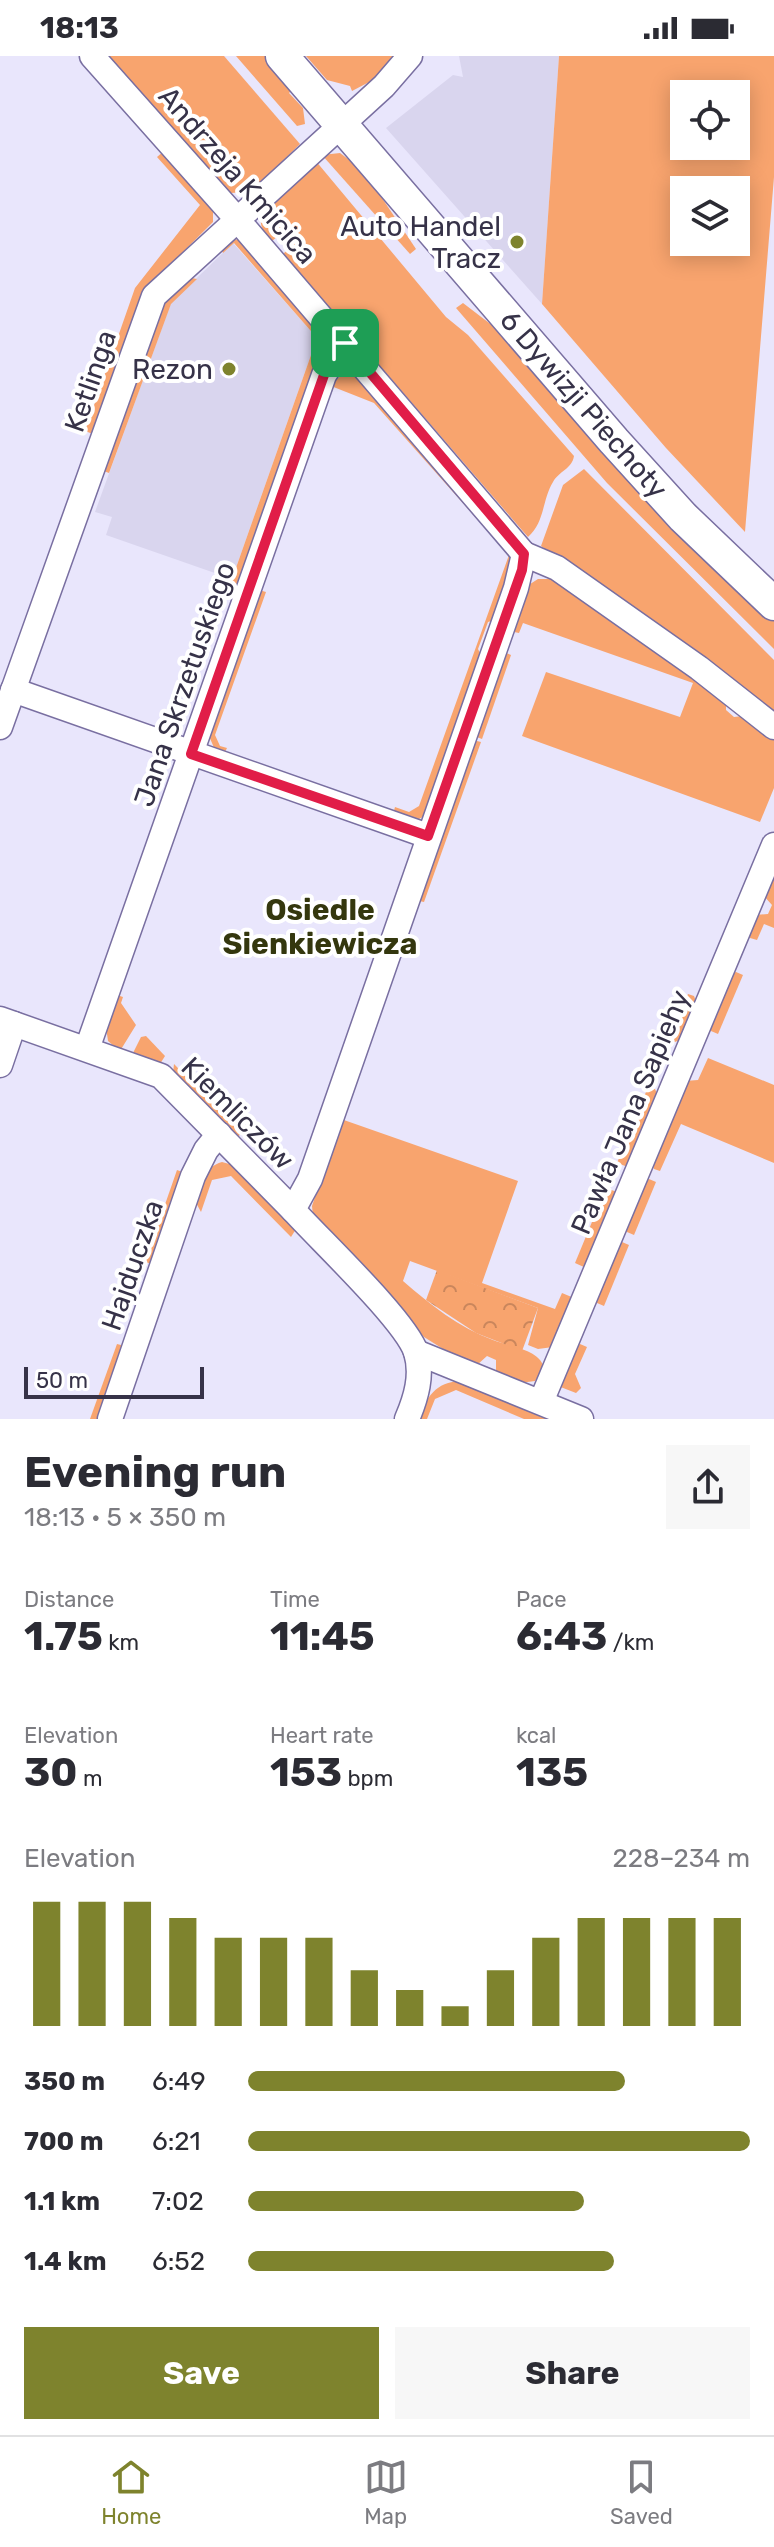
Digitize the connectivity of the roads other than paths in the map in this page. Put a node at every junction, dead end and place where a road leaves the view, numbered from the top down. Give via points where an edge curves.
1 (92, 56) edge
2 (282, 56) edge
3 (410, 56) edge
4 (339, 123) junction
5 (236, 218) junction
6 (345, 343) junction
7 (524, 554) junction
8 (774, 604) edge
9 (13, 690) junction
10 (0, 727) edge
11 (774, 727) edge
12 (191, 754) junction
13 (428, 836) junction
14 (774, 845) edge
15 (7, 1022) edge
16 (87, 1049) junction
17 (0, 1065) edge
18 (219, 1134) junction
19 (293, 1210) junction
20 (416, 1352) junction
21 (541, 1402) junction
22 (110, 1419) edge
23 (407, 1419) edge
24 (581, 1419) edge

1 - 5 street, Andrzeja Kmicica
2 - 4 street, 6 Dywizji Piechoty
3 - 4 street
4 - 5 street, Ketlinga
4 - 8 street, 6 Dywizji Piechoty via 614,441
5 - 6 street, Andrzeja Kmicica
5 - 9 street, Ketlinga via 162,285 147,309
6 - 7 street, Andrzeja Kmicica
6 - 12 street, Jana Skrzetuskiego via 324,375
7 - 11 street via 557,568
7 - 13 street
9 - 10 street, Ketlinga
9 - 12 street
12 - 13 street
12 - 16 street, Jana Skrzetuskiego
13 - 19 street via 310,1179
14 - 21 street, Pawła Jana Sapiehy
15 - 16 street, Kiemliczów
15 - 17 street
16 - 18 street, Kiemliczów via 161,1076
18 - 19 street, Kiemliczów
18 - 22 street, Hajduczka via 193,1176
19 - 20 street, Kiemliczów via 397,1323
20 - 21 street
20 - 23 street via 419,1381
21 - 24 street

